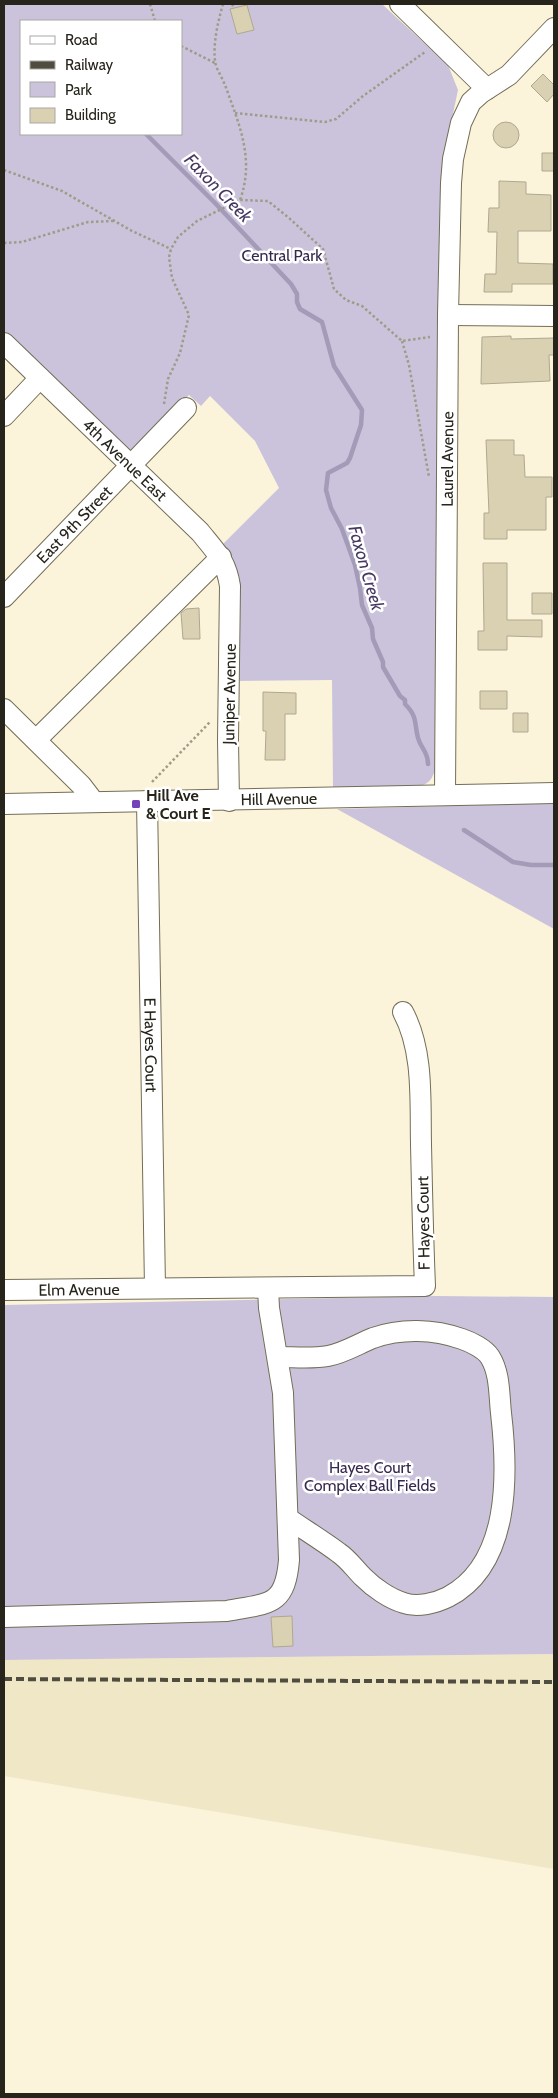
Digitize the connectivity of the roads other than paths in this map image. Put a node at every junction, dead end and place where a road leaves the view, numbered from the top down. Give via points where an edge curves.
1 (400, 4) edge
2 (554, 28) edge
3 (487, 89) junction
4 (554, 316) edge
5 (448, 322) junction
6 (4, 343) edge
7 (40, 378) junction
8 (186, 408) dead end
9 (4, 416) edge
10 (130, 466) junction
11 (221, 557) junction
12 (230, 586) joint
13 (4, 597) edge
14 (4, 709) edge
15 (36, 740) junction
16 (149, 791) junction
17 (554, 793) edge
18 (445, 795) junction
19 (229, 801) junction
20 (94, 802) junction
21 (4, 804) edge
22 (403, 1012) dead end
23 (155, 1288) junction
24 (268, 1288) junction
25 (4, 1290) edge
26 (278, 1357) junction
27 (289, 1519) junction
28 (4, 1618) edge

1 - 3 street
2 - 3 street via 509,75
3 - 5 street, Laurel Avenue via 472,102 461,123 454,148 450,183
4 - 5 street
5 - 18 street, Laurel Avenue
6 - 7 street, 4th Avenue East
7 - 9 street
7 - 10 street, 4th Avenue East
8 - 10 street, East 9th Street
10 - 11 street, 4th Avenue East via 200,532
10 - 13 street, East 9th Street
11 - 12 street, 4th Avenue East via 228,570
11 - 15 street
12 - 19 street, Juniper Avenue
14 - 15 street
15 - 20 street
16 - 19 street, Hill Avenue
16 - 20 street, Hill Avenue
16 - 23 street, E Hayes Court
17 - 18 street, Hill Avenue
18 - 19 street, Hill Avenue
20 - 21 street, Hill Avenue
22 - 24 street, F Hayes Court via 414,1037 420,1088 425,1286
23 - 24 street, F Hayes Court
23 - 25 street, Elm Avenue
24 - 26 street
26 - 27 street via 283,1393
26 - 27 street via 327,1356 391,1332 436,1332 463,1339 489,1356 496,1372 504,1439 502,1512 497,1532 473,1578 440,1602 405,1604 386,1594 364,1579 341,1554
27 - 28 street via 287,1581 277,1597 261,1604 182,1613

